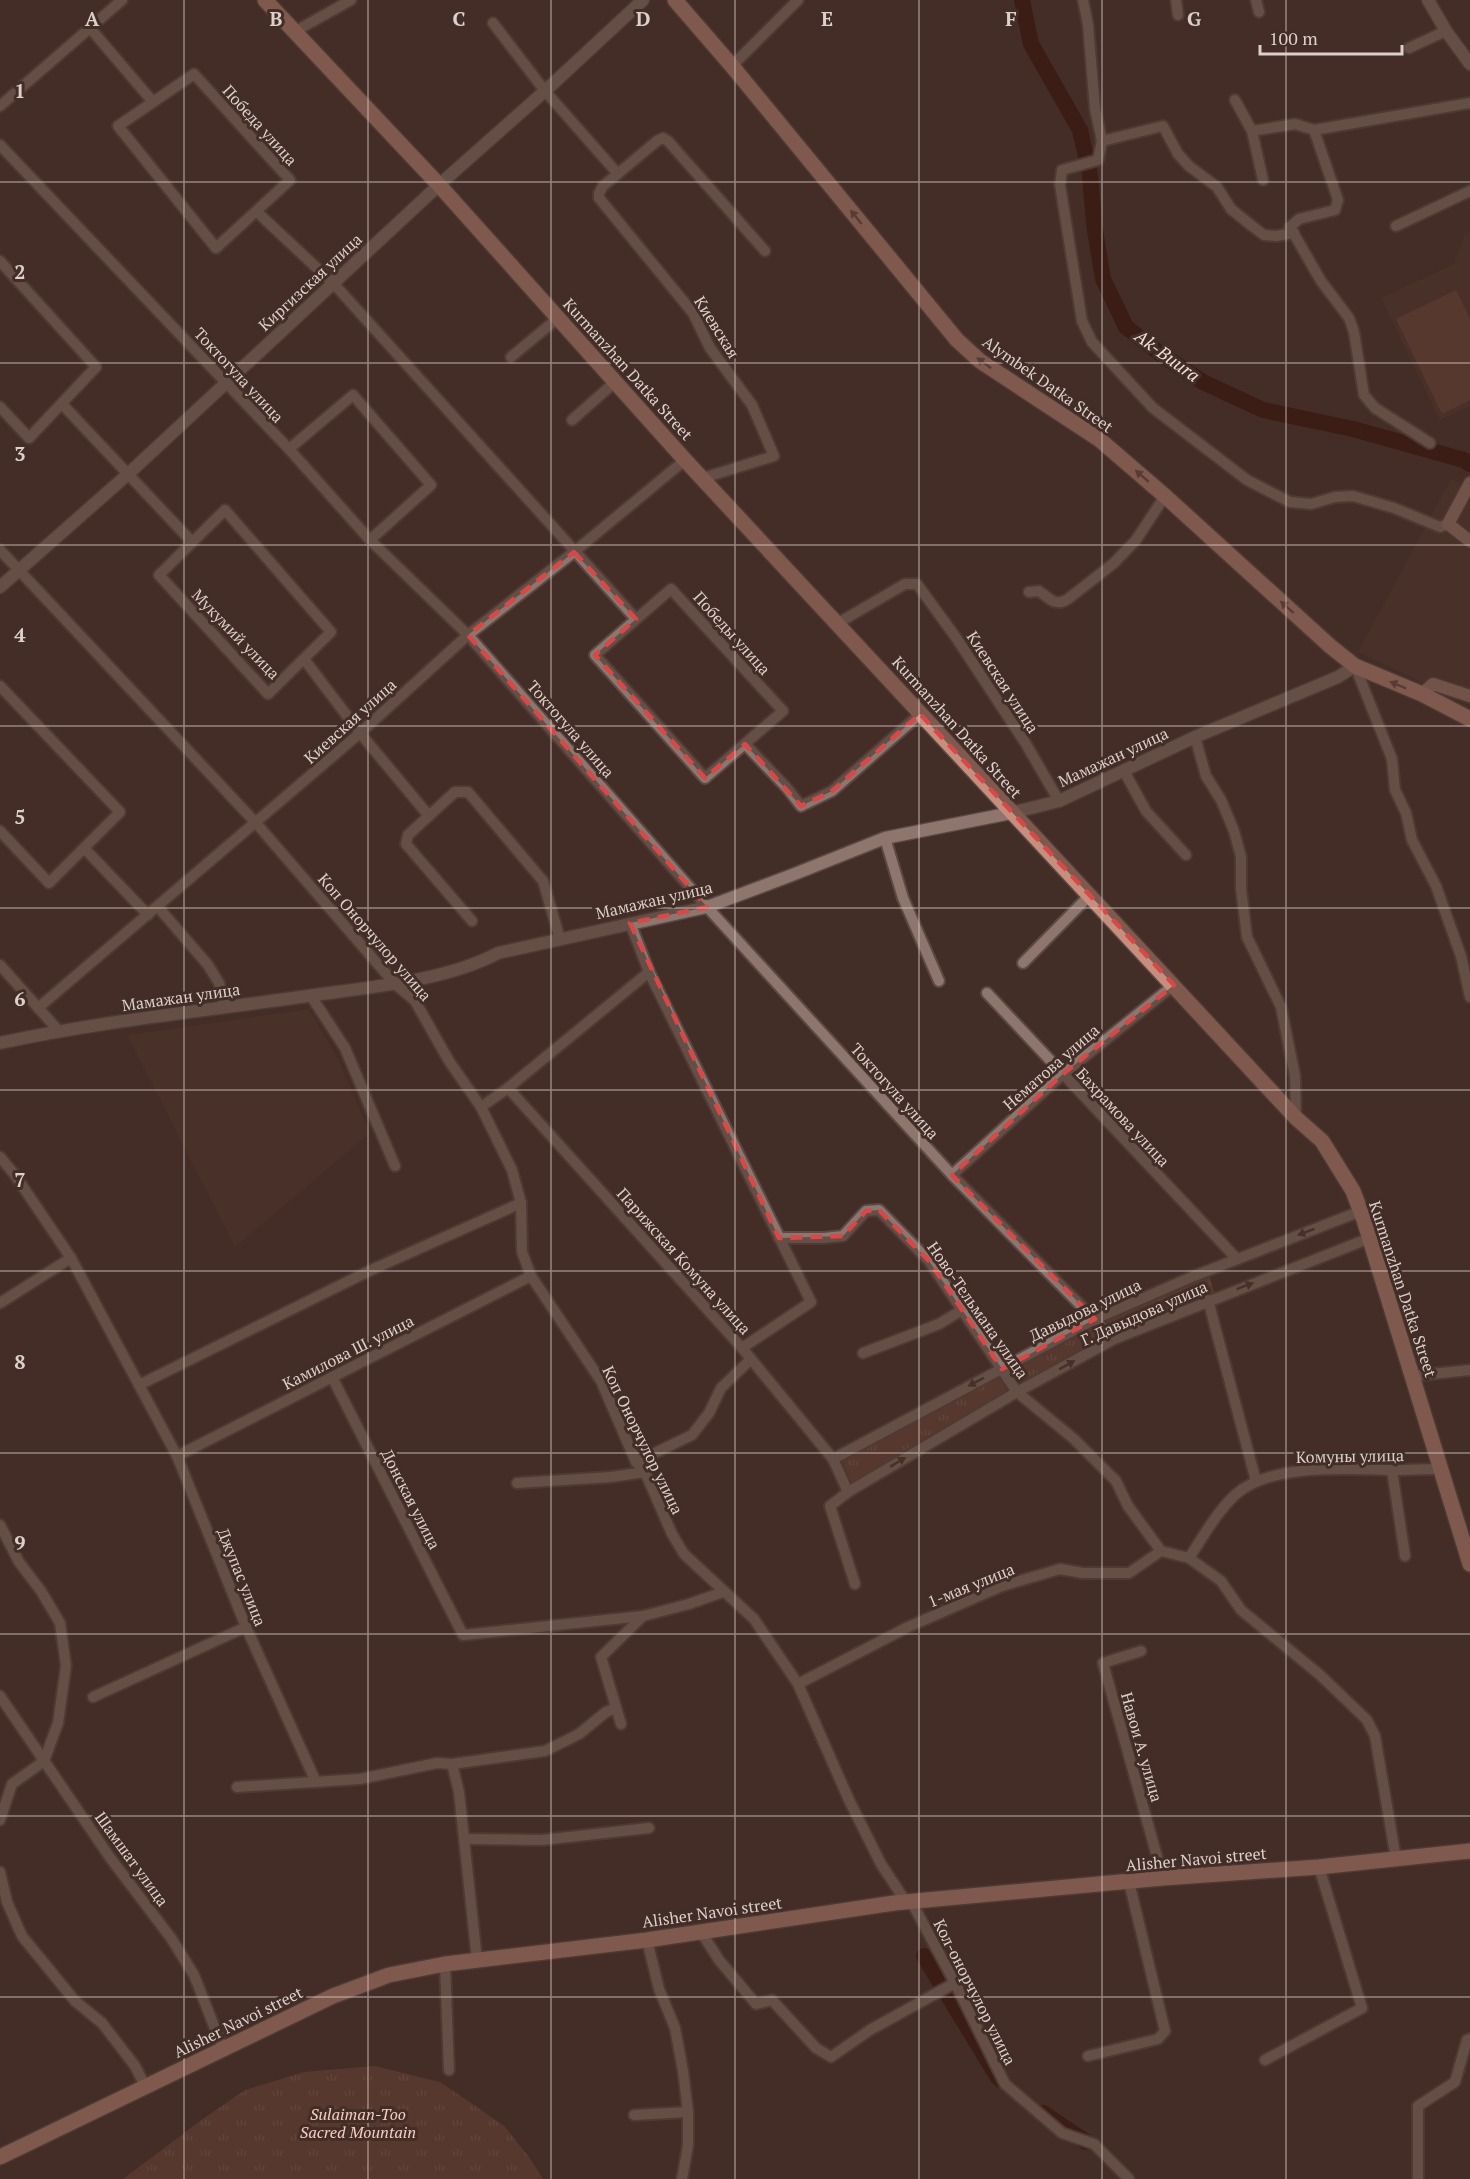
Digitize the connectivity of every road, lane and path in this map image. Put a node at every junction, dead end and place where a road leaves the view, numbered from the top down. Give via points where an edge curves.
1 (122, 0) edge
2 (265, 0) edge
3 (351, 0) edge
4 (643, 0) edge
5 (675, 0) edge
6 (798, 0) edge
7 (1083, 0) edge
8 (1176, 0) edge
9 (1256, 0) edge
10 (1428, 0) edge
11 (1259, 12) dead end
12 (1178, 15) dead end
13 (493, 23) dead end
14 (90, 28) junction
15 (1446, 31) junction
16 (294, 32) junction
17 (1409, 48) dead end
18 (1470, 64) edge
19 (732, 66) junction
20 (545, 91) junction
21 (1235, 100) dead end
22 (153, 102) junction
23 (1470, 103) edge
24 (0, 106) edge
25 (1314, 130) junction
26 (1252, 131) junction
27 (1102, 141) junction
28 (0, 145) edge
29 (618, 174) junction
30 (1263, 180) dead end
31 (439, 185) junction
32 (1470, 191) edge
33 (256, 212) junction
34 (1396, 226) dead end
35 (1294, 233) junction
36 (765, 251) dead end
37 (0, 261) edge
38 (334, 284) junction
39 (558, 318) junction
40 (511, 357) dead end
41 (225, 382) junction
42 (615, 382) junction
43 (62, 404) junction
44 (0, 407) edge
45 (572, 420) dead end
46 (1430, 442) dead end
47 (289, 449) junction
48 (686, 460) junction
49 (127, 475) junction
50 (703, 478) junction
51 (1470, 483) edge
52 (1165, 496) junction
53 (1448, 524) junction
54 (370, 540) junction
55 (1470, 541) edge
56 (192, 542) junction
57 (0, 550) edge
58 (574, 552) junction
59 (19, 571) junction
60 (0, 587) edge
61 (1029, 592) dead end
62 (636, 619) junction
63 (838, 623) junction
64 (468, 635) junction
65 (304, 658) junction
66 (1355, 666) junction
67 (0, 686) edge
68 (1422, 694) junction
69 (1470, 696) edge
70 (920, 714) junction
71 (1470, 719) edge
72 (360, 733) junction
73 (1195, 737) junction
74 (745, 744) junction
75 (1124, 771) junction
76 (1059, 801) junction
77 (1011, 813) junction
78 (429, 816) junction
79 (256, 824) junction
80 (0, 831) edge
81 (885, 838) junction
82 (85, 849) junction
83 (1186, 855) dead end
84 (1089, 896) junction
85 (158, 907) junction
86 (707, 907) junction
87 (148, 915) junction
88 (471, 921) dead end
89 (630, 923) junction
90 (560, 939) junction
91 (1465, 954) edge
92 (1023, 963) dead end
93 (0, 965) edge
94 (649, 972) junction
95 (939, 981) dead end
96 (395, 984) junction
97 (1174, 985) junction
98 (987, 993) dead end
99 (311, 996) junction
100 (1470, 997) edge
101 (38, 1008) junction
102 (225, 1008) junction
103 (58, 1030) junction
104 (0, 1043) edge
105 (1063, 1074) junction
106 (508, 1088) junction
107 (481, 1107) junction
108 (1296, 1118) junction
109 (0, 1157) edge
110 (395, 1166) dead end
111 (952, 1175) junction
112 (521, 1203) junction
113 (1361, 1211) junction
114 (779, 1238) junction
115 (1370, 1238) junction
116 (71, 1258) junction
117 (1237, 1259) junction
118 (531, 1276) junction
119 (1208, 1300) junction
120 (0, 1303) edge
121 (962, 1310) junction
122 (1095, 1319) junction
123 (1114, 1339) junction
124 (742, 1348) junction
125 (863, 1353) dead end
126 (751, 1359) junction
127 (1002, 1369) junction
128 (1470, 1370) edge
129 (1412, 1376) junction
130 (332, 1377) junction
131 (139, 1385) junction
132 (1017, 1392) junction
133 (177, 1456) junction
134 (832, 1459) junction
135 (636, 1462) junction
136 (1442, 1469) junction
137 (1392, 1470) junction
138 (645, 1472) junction
139 (1256, 1481) junction
140 (517, 1483) dead end
141 (848, 1492) junction
142 (0, 1525) edge
143 (1161, 1551) junction
144 (1405, 1556) dead end
145 (1189, 1558) junction
146 (1470, 1564) edge
147 (855, 1584) dead end
148 (723, 1592) junction
149 (643, 1616) junction
150 (246, 1627) junction
151 (1141, 1651) dead end
152 (798, 1684) junction
153 (0, 1696) edge
154 (93, 1697) dead end
155 (616, 1708) junction
156 (621, 1724) dead end
157 (44, 1761) junction
158 (452, 1764) junction
159 (316, 1782) junction
160 (237, 1787) dead end
161 (0, 1820) edge
162 (649, 1828) dead end
163 (464, 1839) junction
164 (1470, 1851) edge
165 (1396, 1859) junction
166 (1319, 1867) junction
167 (0, 1872) edge
168 (1163, 1878) junction
169 (1129, 1882) junction
170 (908, 1902) junction
171 (701, 1932) junction
172 (647, 1940) junction
173 (477, 1960) junction
174 (445, 1964) junction
175 (956, 1983) junction
176 (1470, 2039) edge
177 (223, 2049) junction
178 (1088, 2056) dead end
179 (1265, 2060) dead end
180 (449, 2070) dead end
181 (146, 2088) junction
182 (688, 2112) junction
183 (634, 2115) dead end
184 (0, 2157) edge
185 (682, 2179) edge
186 (1129, 2179) edge
187 (1418, 2179) edge

1 - 14 street
2 - 16 main road, Kurmanzhan Datka Street
3 - 16 street
4 - 20 street, Киргизская улица
5 - 19 main road, Alymbek Datka Street
6 - 19 street
7 - 27 street
8 - 12 street
9 - 11 street
10 - 15 street
13 - 20 street
14 - 22 street
14 - 24 street
15 - 17 street
15 - 18 street
16 - 31 main road, Kurmanzhan Datka Street
52 -> 19 main road, Alymbek Datka Street via 1100,440 980,361 957,340
20 - 29 street
20 - 31 street, Киргизская улица
21 - 26 street
22 - 33 street, Победа улица via 194,74 290,180
22 - 33 street, Победа улица via 118,126 216,248
23 - 25 street
25 - 26 street via 1295,124
25 - 35 street via 1338,200 1335,210 1294,222 1290,227
26 - 30 street
27 - 35 street via 1163,126 1178,154 1217,187 1231,208 1252,226 1264,235
27 - 53 street via 1098,160 1062,170 1060,185 1082,321 1092,342 1153,408 1247,480 1290,502 1311,504 1353,495 1440,527
28 - 41 street, Токтогула улица
29 - 36 street via 663,138
29 - 50 street, Киевская via 603,186 598,198 693,313 710,348 752,405 774,456
31 - 38 street, Киргизская улица
31 - 39 main road, Kurmanzhan Datka Street
32 - 34 street
33 - 38 street
35 - 46 street via 1321,281 1349,318 1364,395 1375,408
37 - 43 street via 96,367
38 - 41 street, Киргизская улица
38 - 58 street
39 - 40 street
39 - 42 main road, Kurmanzhan Datka Street
41 - 47 street, Токтогула улица
41 - 49 street, Киргизская улица
42 - 45 street
42 - 48 main road, Kurmanzhan Datka Street
43 - 44 street via 29,438
43 - 49 street
47 - 54 street, Токтогула улица
47 - 54 street via 353,394 431,485
48 - 50 main road, Kurmanzhan Datka Street
48 - 58 street, Киевская улица
49 - 56 street
49 - 59 street, Киргизская улица
50 - 63 main road, Kurmanzhan Datka Street
51 - 53 main road
52 - 61 street via 1136,540 1068,599 1055,603 1039,591
66 -> 52 main road, Alymbek Datka Street
53 - 55 main road
54 - 64 street, Токтогула улица
56 - 65 street, Мукумий улица via 225,510 331,632
56 - 65 street, Мукумий улица via 159,574 268,694
57 - 59 street, Коп Онорчулор улица
58 - 62 street
58 - 64 street, Киевская улица
59 - 60 street, Киргизская улица
59 - 79 street, Коп Онорчулор улица
62 - 74 street, Победы улица via 671,589 783,711
62 - 74 street, Победы улица via 595,655 705,778
63 - 70 main road, Kurmanzhan Datka Street
63 - 76 street, Киевская улица via 905,584 917,584 1026,744
64 - 72 street, Киевская улица
64 - 86 street, Токтогула улица
65 - 72 street
68 -> 66 main road, Alymbek Datka Street
66 - 73 street, Мамажан улица via 1338,677
66 - 91 street via 1392,759 1395,790 1406,813 1412,840
67 - 82 street via 120,812
68 - 69 main road via 1433,684
68 - 71 main road, Alymbek Datka Street
70 - 74 street via 832,791 801,806
70 - 77 main road, Kurmanzhan Datka Street
72 - 78 street
72 - 79 street, Киевская улица
73 - 75 street, Мамажан улица
73 - 108 street via 1206,776 1221,800 1241,857 1247,937 1281,1007 1295,1076
75 - 76 street, Мамажан улица
75 - 83 street via 1146,811
76 - 77 street, Мамажан улица
77 - 81 street, Мамажан улица
77 - 84 main road, Kurmanzhan Datka Street
78 - 88 street via 408,835 405,844
78 - 90 street via 455,792 468,792 543,881
79 - 85 street, Киевская улица
79 - 96 street, Коп Онорчулор улица
80 - 82 street via 49,883
81 - 86 street, Мамажан улица
81 - 95 street via 903,898
82 - 87 street
84 - 92 street
84 - 97 main road, Kurmanzhan Datka Street
85 - 87 street, Киевская улица
85 - 102 street via 208,965 219,984
86 - 89 street, Мамажан улица
86 - 111 street, Токтогула улица
87 - 101 street, Киевская улица
89 - 90 street, Мамажан улица
89 - 94 street
90 - 96 street, Мамажан улица
91 - 100 street
93 - 101 street
94 - 106 street
94 - 114 street
96 - 99 street, Мамажан улица
96 - 107 street, Коп Онорчулор улица via 416,1001 449,1061
97 - 105 street, Нематова улица
97 - 108 main road, Kurmanzhan Datka Street
98 - 105 street, Бахрамова улица
99 - 102 street, Мамажан улица
99 - 110 street via 345,1048
101 - 103 street
102 - 103 street, Мамажан улица
103 - 104 street, Мамажан улица
105 - 111 street, Нематова улица
105 - 117 street, Бахрамова улица
106 - 107 street
106 - 124 street, Парижская Комуна улица
107 - 112 street, Коп Онорчулор улица via 512,1170
108 - 113 main road, Kurmanzhan Datka Street via 1322,1141
109 - 116 street, Джупас улица
111 - 122 street, Токтогула улица
112 - 118 street, Коп Онорчулор улица via 522,1252
112 - 131 street via 371,1270
113 - 115 main road, Kurmanzhan Datka Street
113 -> 117 street, Давыдова улица
114 - 121 street, Ново-Тельмана улица via 843,1236 866,1211 879,1210 929,1261
114 - 124 street via 811,1302
119 -> 115 street, Г. Давыдова улица
115 - 129 main road, Kurmanzhan Datka Street
116 - 120 street
116 - 131 street, Джупас улица
117 - 122 street, Давыдова улица
118 - 130 street, Камилова Ш. улица
118 - 135 street, Коп Онорчулор улица via 601,1381
119 - 123 street, Г. Давыдова улица
119 - 139 street
121 - 125 street via 939,1324
121 - 127 street, Ново-Тельмана улица
122 - 123 street, Токтогула улица
122 - 127 street, Давыдова улица
132 -> 123 street, Г. Давыдова улица
124 - 126 street, Парижская Комуна улица
126 - 134 street, Парижская Комуна улица
126 - 135 street via 721,1388 692,1435
127 - 132 street, Ново-Тельмана улица
127 -> 134 street, Давыдова улица
128 - 129 street
129 - 136 main road, Kurmanzhan Datka Street
130 - 133 street, Камилова Ш. улица
130 - 149 street, Донская улица via 463,1635
131 - 133 street, Джупас улица
141 -> 132 street, Г. Давыдова улица
132 - 143 street, Ново-Тельмана улица via 1116,1481 1128,1506
133 - 150 street, Джупас улица
134 - 141 street, Парижская Комуна улица
135 - 138 street, Коп Онорчулор улица
136 - 137 street, Комуны улица
136 - 146 main road, Kurmanzhan Datka Street
137 - 139 street, Комуны улица via 1282,1473
137 - 144 street
138 - 140 street
138 - 148 street, Коп Онорчулор улица via 684,1554
139 - 145 street, Комуны улица via 1236,1494
141 - 147 street via 830,1506
142 - 157 street via 19,1562 60,1623 66,1666 58,1723
143 - 145 street
143 - 152 street, 1-мая улица via 1129,1573 1060,1569 1002,1586 908,1627
145 - 165 street via 1221,1581 1241,1610 1367,1720 1375,1736
148 - 149 street
148 - 152 street, Коп Онорчулор улица via 754,1619
149 - 155 street via 601,1657
150 - 154 street
150 - 159 street, Джупас улица
151 - 168 street, Навои А. улица via 1103,1663
152 - 170 street, Коп Онорчулор улица via 881,1864
153 - 157 street, Шамшат улица
155 - 156 street
155 - 158 street via 579,1734 545,1751
157 - 161 street via 12,1784
157 - 177 street, Шамшат улица via 194,1975
158 - 159 street
158 - 163 street
159 - 160 street
162 - 163 street via 542,1840
163 - 173 street
164 - 165 main road, Alisher Navoi street
165 - 166 main road, Alisher Navoi street
166 - 168 main road, Alisher Navoi street
166 - 179 street via 1362,2008
167 - 181 street via 7,1902 22,1936 75,2001 102,2023 135,2066
168 - 169 main road, Alisher Navoi street
169 - 170 main road, Alisher Navoi street
169 - 178 street via 1166,2031 1158,2039
170 - 171 main road, Alisher Navoi street
170 - 175 street, Кол-онорчулор улица
171 - 172 main road, Alisher Navoi street
171 - 175 street via 756,2004 772,2000 816,2048 831,2057 870,2030
172 - 173 main road, Alisher Navoi street
172 - 182 street via 658,1989 675,2028
173 - 174 main road, Alisher Navoi street
174 - 177 main road, Alisher Navoi street via 362,1984
174 - 180 street
175 - 186 street, Кол-онорчулор улица via 1005,2084 1062,2133 1094,2144
176 - 187 street via 1455,2082 1418,2106
177 - 181 main road, Alisher Navoi street
181 - 184 main road, Alisher Navoi street
182 - 183 street
182 - 185 street

